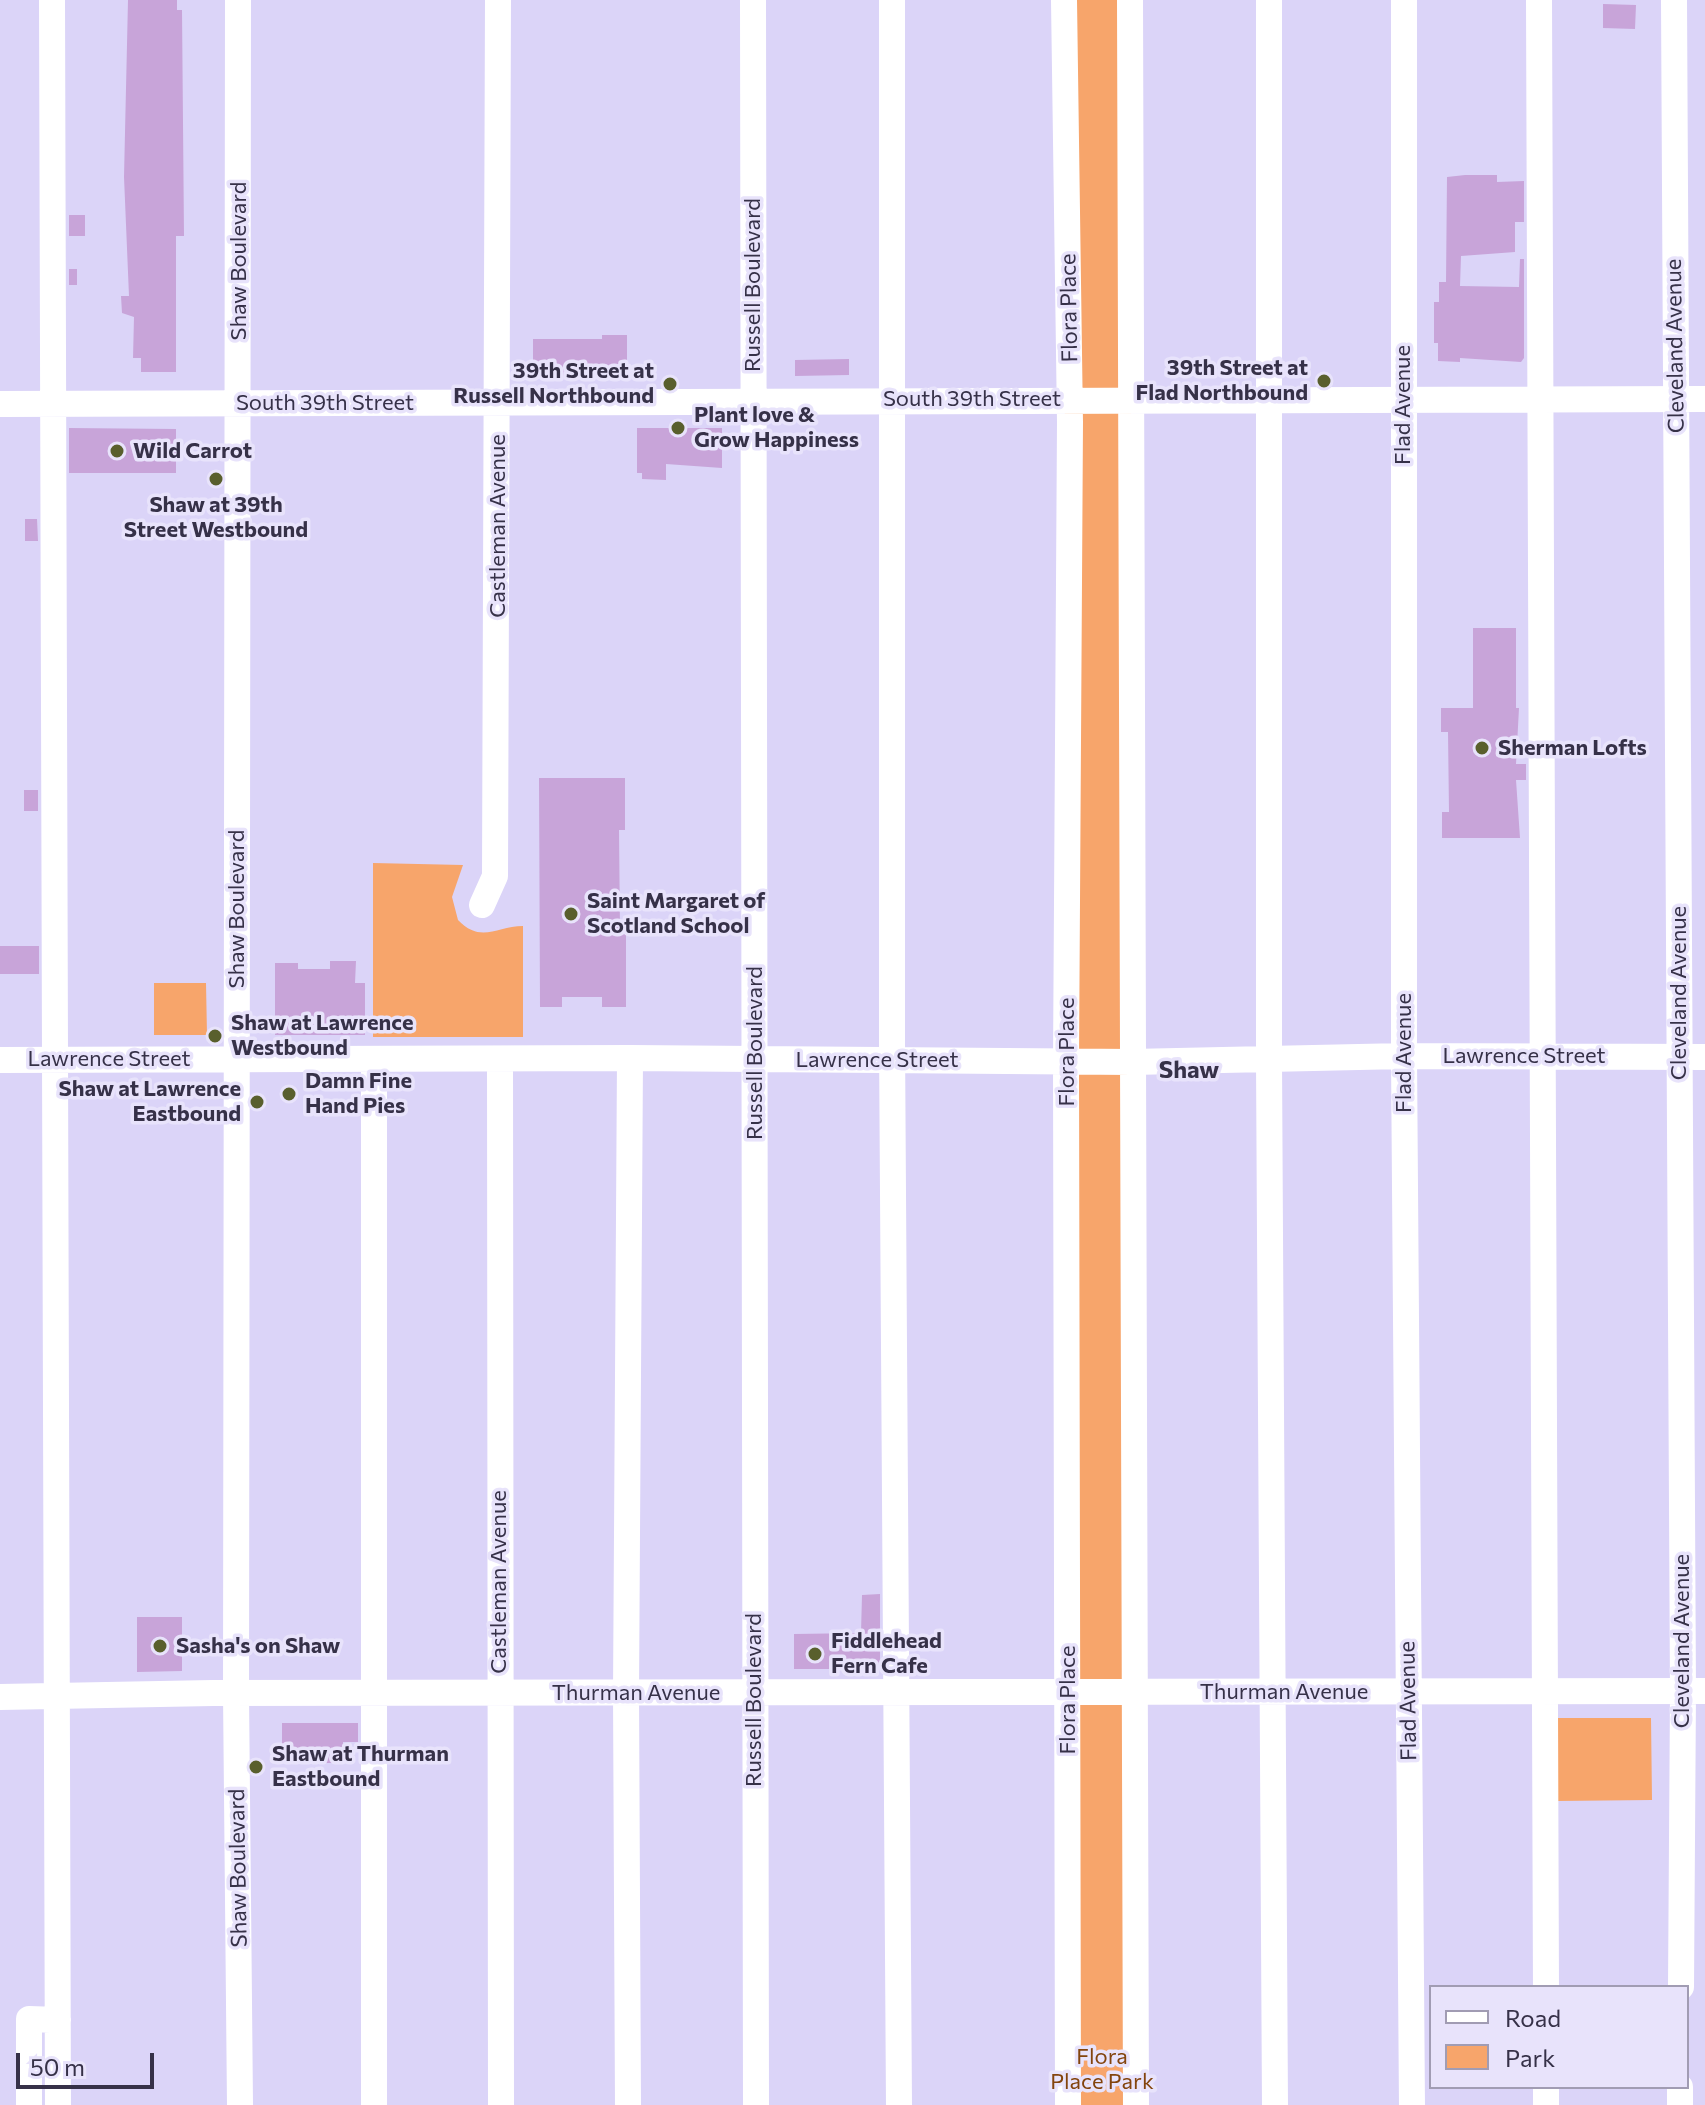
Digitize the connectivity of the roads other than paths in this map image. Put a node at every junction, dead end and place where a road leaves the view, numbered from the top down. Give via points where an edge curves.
1 (52, 0) edge
2 (238, 0) edge
3 (498, 0) edge
4 (753, 0) edge
5 (892, 0) edge
6 (1064, 0) edge
7 (1130, 0) edge
8 (1269, 0) edge
9 (1404, 0) edge
10 (1539, 0) edge
11 (1674, 0) edge
12 (753, 399) junction
13 (893, 399) junction
14 (1070, 399) junction
15 (1131, 399) junction
16 (1268, 399) junction
17 (1403, 399) junction
18 (1676, 399) junction
19 (1705, 399) edge
20 (1540, 400) junction
21 (499, 402) junction
22 (0, 404) edge
23 (51, 404) junction
24 (239, 404) junction
25 (482, 905) dead end
26 (1404, 1056) junction
27 (1692, 1057) edge
28 (630, 1058) junction
29 (54, 1059) junction
30 (236, 1059) junction
31 (374, 1059) junction
32 (500, 1059) junction
33 (893, 1059) junction
34 (1540, 1059) junction
35 (0, 1060) edge
36 (756, 1061) junction
37 (1066, 1061) junction
38 (1269, 1061) junction
39 (1132, 1062) junction
40 (1272, 1691) junction
41 (1407, 1691) junction
42 (1546, 1691) junction
43 (1694, 1691) edge
44 (626, 1692) junction
45 (753, 1692) junction
46 (896, 1692) junction
47 (236, 1693) junction
48 (375, 1693) junction
49 (499, 1693) junction
50 (1135, 1693) junction
51 (1068, 1694) junction
52 (0, 1697) edge
53 (59, 1697) junction
54 (1546, 1985) edge
55 (1681, 1985) edge
56 (58, 2020) junction
57 (29, 2105) edge
58 (58, 2105) edge
59 (240, 2105) edge
60 (374, 2105) edge
61 (501, 2105) edge
62 (628, 2105) edge
63 (756, 2105) edge
64 (899, 2105) edge
65 (1068, 2105) edge
66 (1136, 2105) edge
67 (1275, 2105) edge
68 (1412, 2105) edge

1 - 23 street
2 - 24 street, Shaw Boulevard
3 - 21 street, Castleman Avenue
4 - 12 street, Russell Boulevard
5 - 13 street
6 - 14 street, Flora Place
7 - 15 street
8 - 16 street
9 - 17 street, Flad Avenue
10 - 20 street
11 - 18 street, Cleveland Avenue
12 - 13 street, South 39th Street
12 - 21 street, South 39th Street
12 - 36 street, Russell Boulevard
13 - 14 street, South 39th Street
13 - 33 street
14 - 15 street, South 39th Street
14 - 37 street, Flora Place
15 - 16 street, South 39th Street
15 - 39 street
16 - 17 street, South 39th Street
16 - 38 street
17 - 20 street, South 39th Street
17 - 26 street, Flad Avenue
18 - 19 street, South 39th Street
18 - 20 street, South 39th Street
18 - 27 street, Cleveland Avenue
20 - 34 street
21 - 24 street, South 39th Street
21 - 25 street, Castleman Avenue via 495,876
22 - 23 street, South 39th Street
23 - 24 street, South 39th Street
23 - 29 street
24 - 30 street, Shaw Boulevard
26 - 34 street, Lawrence Street
26 - 38 street, Lawrence Street
26 - 41 street, Flad Avenue
27 - 34 street, Lawrence Street
27 - 43 street, Cleveland Avenue
28 - 32 street, Lawrence Street
28 - 36 street, Lawrence Street
28 - 44 street
29 - 30 street, Lawrence Street
29 - 35 street, Lawrence Street
29 - 53 street
30 - 31 street, Lawrence Street
30 - 47 street, Shaw Boulevard
31 - 32 street, Lawrence Street
31 - 48 street
32 - 49 street, Castleman Avenue
33 - 36 street, Lawrence Street
33 - 37 street, Lawrence Street
33 - 46 street
34 - 42 street
36 - 45 street, Russell Boulevard
37 - 39 street, Lawrence Street
37 - 51 street, Flora Place
38 - 39 street, Lawrence Street
38 - 40 street
39 - 50 street
40 - 41 street, Thurman Avenue
40 - 50 street, Thurman Avenue
40 - 67 street
41 - 42 street, Thurman Avenue
41 - 68 street, Flad Avenue
42 - 43 street, Thurman Avenue
42 - 54 street
43 - 55 street, Cleveland Avenue
44 - 45 street, Thurman Avenue
44 - 49 street, Thurman Avenue
44 - 62 street
45 - 46 street, Thurman Avenue
45 - 63 street, Russell Boulevard
46 - 51 street, Thurman Avenue
46 - 64 street
47 - 48 street, Thurman Avenue
47 - 53 street, Thurman Avenue
47 - 59 street, Shaw Boulevard
48 - 49 street, Thurman Avenue
48 - 60 street
49 - 61 street, Castleman Avenue
50 - 51 street, Thurman Avenue
50 - 66 street
51 - 65 street, Flora Place
52 - 53 street, Thurman Avenue
53 - 56 street
56 - 57 street via 29,2019
56 - 58 street

